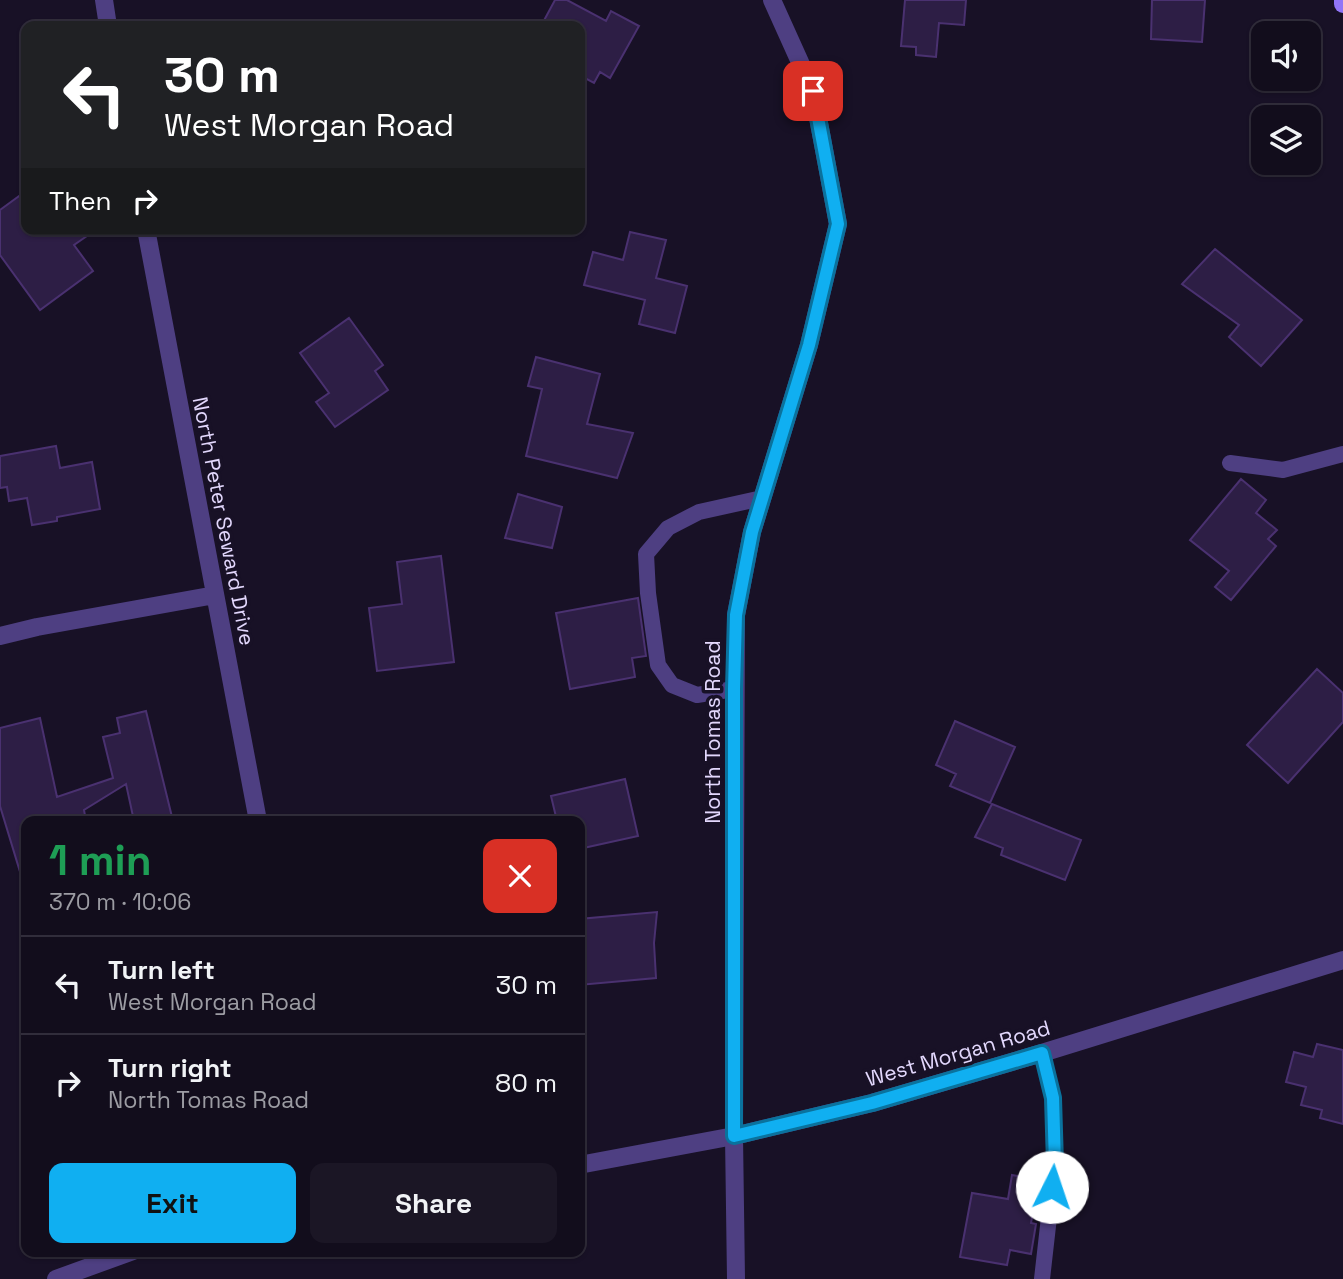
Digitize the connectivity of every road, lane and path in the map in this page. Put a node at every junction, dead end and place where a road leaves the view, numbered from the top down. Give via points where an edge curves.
1 (104, 0) edge
2 (772, 0) edge
3 (107, 21) edge
4 (147, 235) edge
5 (1343, 454) edge
6 (1230, 463) dead end
7 (762, 498) junction
8 (215, 596) junction
9 (0, 636) edge
10 (734, 689) junction
11 (257, 816) edge
12 (1343, 960) edge
13 (1042, 1053) junction
14 (734, 1136) junction
15 (585, 1164) edge
16 (116, 1257) edge
17 (56, 1279) edge
18 (737, 1279) edge
19 (1042, 1279) edge

1 - 3 street
2 - 7 street, North Tomas Road via 813,91 838,224 809,345
4 - 8 street, North Peter Seward Drive
5 - 6 lane via 1283,470
7 - 10 street, North Tomas Road via 736,615
7 - 10 lane via 699,512 668,528 646,554 658,666 672,685 697,695
8 - 9 street
8 - 11 street, North Peter Seward Drive
10 - 14 street, North Tomas Road
12 - 13 street, West Morgan Road
13 - 14 street, West Morgan Road via 872,1103
13 - 19 lane via 1053,1098 1055,1164
14 - 15 street, West Morgan Road
14 - 18 street, North Tomas Road
16 - 17 street

